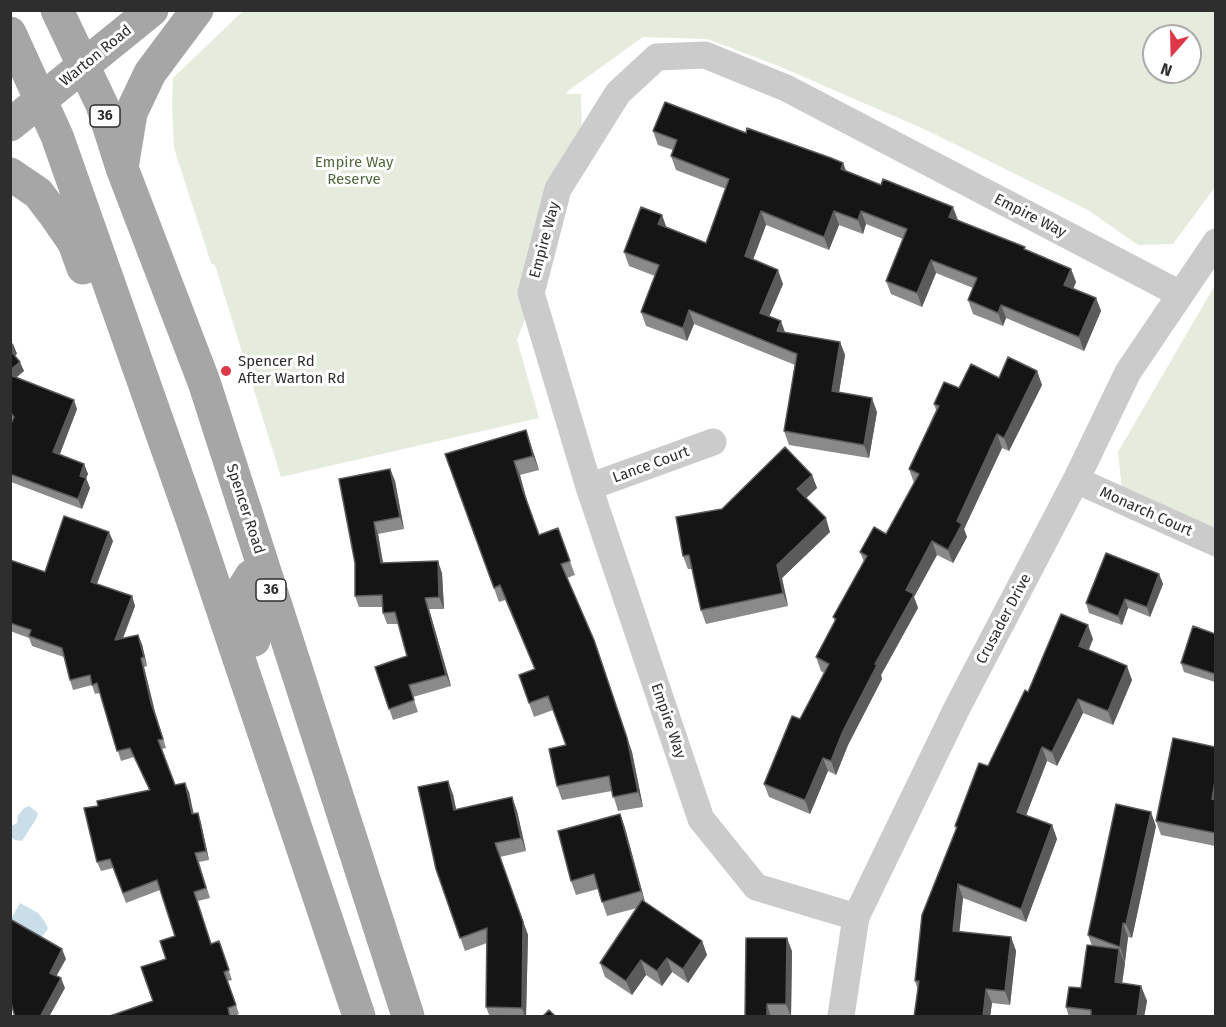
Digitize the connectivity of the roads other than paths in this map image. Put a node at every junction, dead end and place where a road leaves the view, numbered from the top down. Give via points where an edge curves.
1 (152, 10) edge
2 (196, 10) edge
3 (62, 13) edge
4 (13, 47) edge
5 (83, 66) junction
6 (40, 101) junction
7 (10, 125) edge
8 (122, 168) junction
9 (10, 174) edge
10 (1215, 242) edge
11 (1180, 294) junction
12 (128, 342) junction
13 (713, 442) dead end
14 (1076, 480) junction
15 (589, 487) junction
16 (1215, 543) edge
17 (264, 569) junction
18 (261, 725) junction
19 (856, 917) junction
20 (359, 1017) edge
21 (408, 1017) edge
22 (841, 1017) edge

1 - 5 main road, Warton Road
2 - 8 main road via 150,73 130,113
3 - 4 main road
3 - 5 main road, Spencer Road / 36
4 - 6 main road
5 - 6 main road, Warton Road
5 - 8 main road, Spencer Road / 36 via 102,105
6 - 7 main road, Warton Road
6 - 12 main road via 57,136
8 - 17 main road, Spencer Road / 36 via 204,382
9 - 12 main road via 38,194 54,214 74,243 95,303
10 - 11 street, Crusader Drive
11 - 14 street, Crusader Drive via 1128,372
11 - 15 street, Empire Way via 786,88 705,55 657,57 618,93 558,189 531,293
12 - 18 main road
13 - 15 street, Lance Court
14 - 16 street, Monarch Court
14 - 19 street, Crusader Drive via 957,708
15 - 19 street, Empire Way via 701,819 756,887
17 - 18 main road via 251,576 241,592 254,639
17 - 21 main road, Spencer Road / 36
18 - 20 main road
19 - 22 street, Crusader Drive

